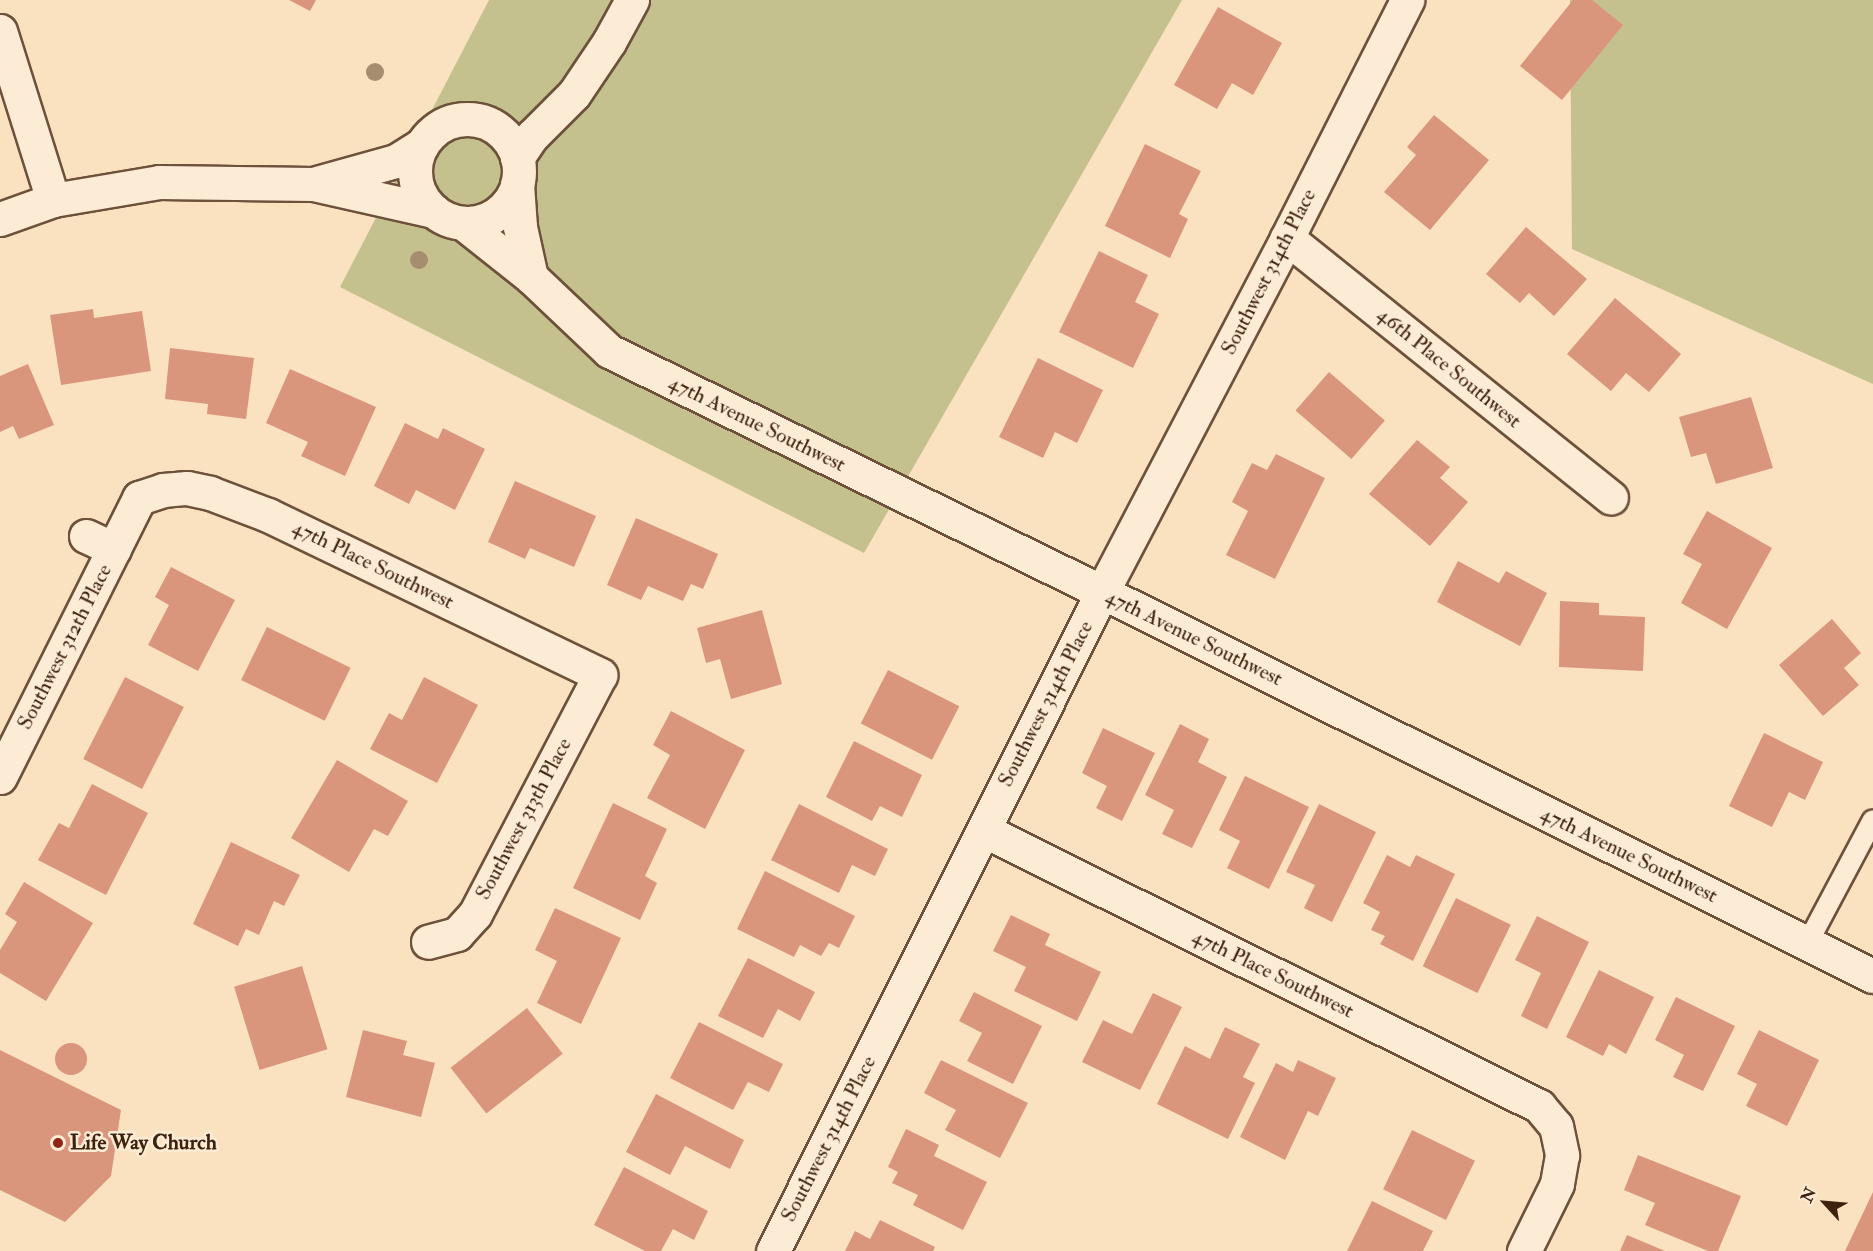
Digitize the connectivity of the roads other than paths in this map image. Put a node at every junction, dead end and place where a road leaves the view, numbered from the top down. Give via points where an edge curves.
1 (632, 0) edge
2 (1407, 0) edge
3 (0, 31) edge
4 (574, 94) junction
5 (477, 120) junction
6 (422, 145) junction
7 (517, 171) junction
8 (313, 184) junction
9 (53, 200) junction
10 (448, 217) junction
11 (0, 219) edge
12 (1287, 238) junction
13 (531, 277) junction
14 (139, 498) joint
15 (1611, 498) dead end
16 (1102, 592) junction
17 (600, 675) joint
18 (0, 777) edge
19 (1873, 820) edge
20 (983, 830) junction
21 (428, 942) dead end
22 (1807, 944) junction
23 (1873, 976) edge
24 (773, 1251) edge
25 (1524, 1251) edge

1 - 4 street
2 - 12 street, Southwest 314th Place
3 - 9 street
4 - 5 street via 524,113
4 - 7 street via 532,136
5 - 6 street via 464,119 440,127
5 - 7 street via 502,133 512,145
6 - 8 street via 396,161
6 - 10 street via 415,168 416,180 426,202
7 - 10 street via 503,209 478,222
7 - 13 street via 520,227
8 - 9 street via 159,182
8 - 10 street
9 - 11 street
10 - 13 street, 47th Avenue Southwest
12 - 15 street, 46th Place Southwest
12 - 16 street, Southwest 314th Place
13 - 16 street, 47th Avenue Southwest via 609,351
14 - 17 street, 47th Place Southwest via 163,490 188,488 268,515
14 - 18 street, Southwest 312th Place via 100,543
16 - 20 street, Southwest 314th Place
16 - 22 street, 47th Avenue Southwest
17 - 21 street, Southwest 313th Place via 475,914 457,933
19 - 22 lane
20 - 24 street, Southwest 314th Place
20 - 25 street, 47th Place Southwest via 1539,1106 1556,1126 1562,1155 1557,1184
22 - 23 street, 47th Avenue Southwest

